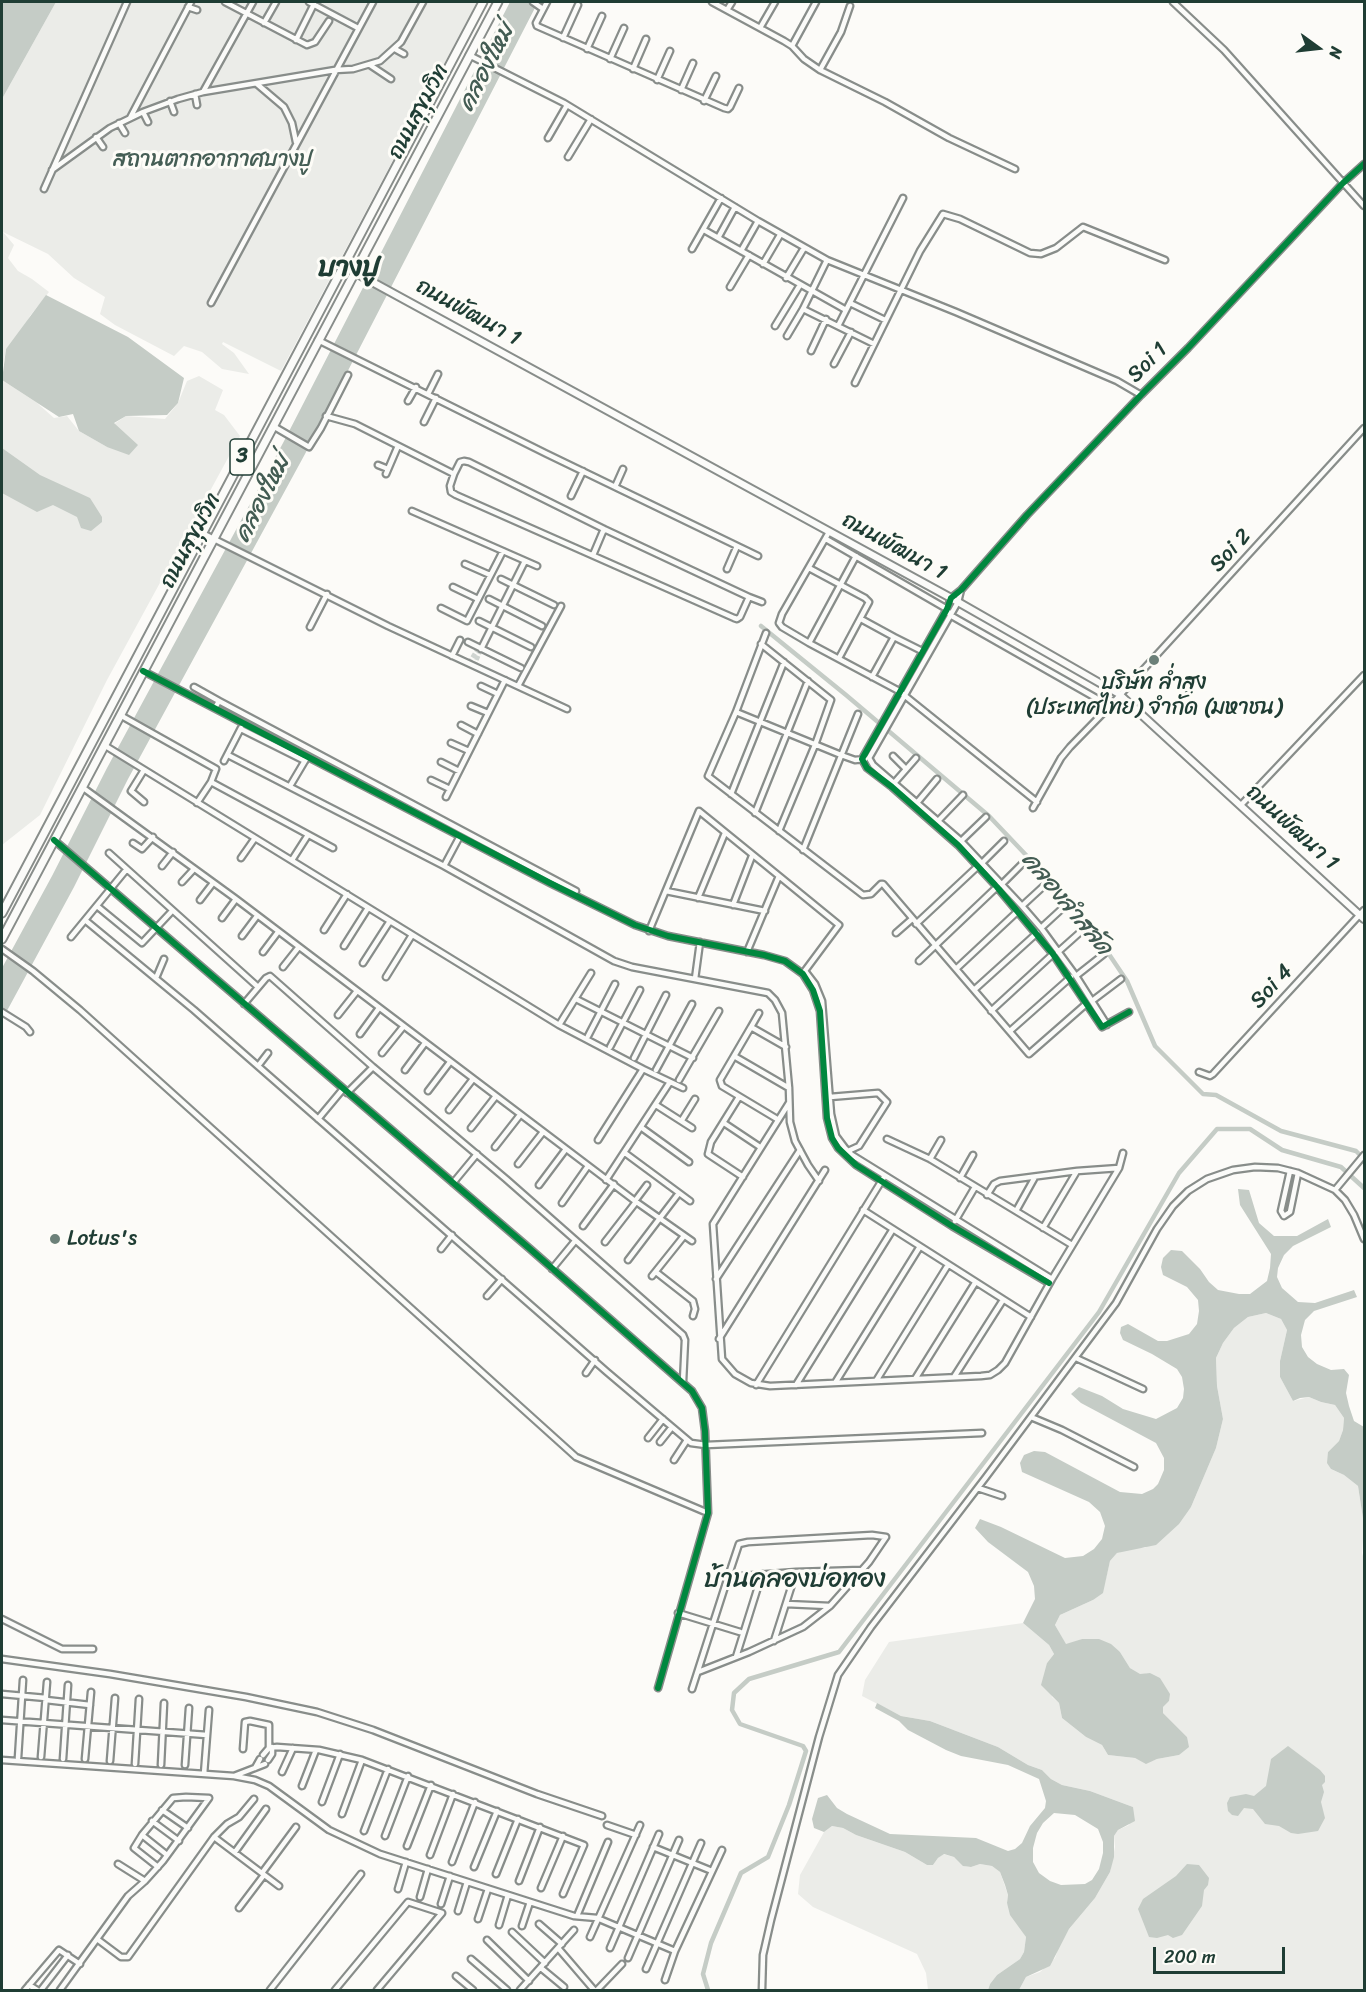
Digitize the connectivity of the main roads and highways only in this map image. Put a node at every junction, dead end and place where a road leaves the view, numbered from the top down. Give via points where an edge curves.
1 (483, 2) edge
2 (498, 2) edge
3 (354, 272) junction
4 (2, 909) edge
5 (1363, 914) edge
6 (2, 939) edge

1 - 4 highway, ถนนสุขุมวิท / 3
2 - 3 highway, ถนนสุขุมวิท / 3
3 - 5 main road, ถนนพัฒนา 1 via 1119,694
3 - 6 highway, ถนนสุขุมวิท / 3 via 147,672 120,715

